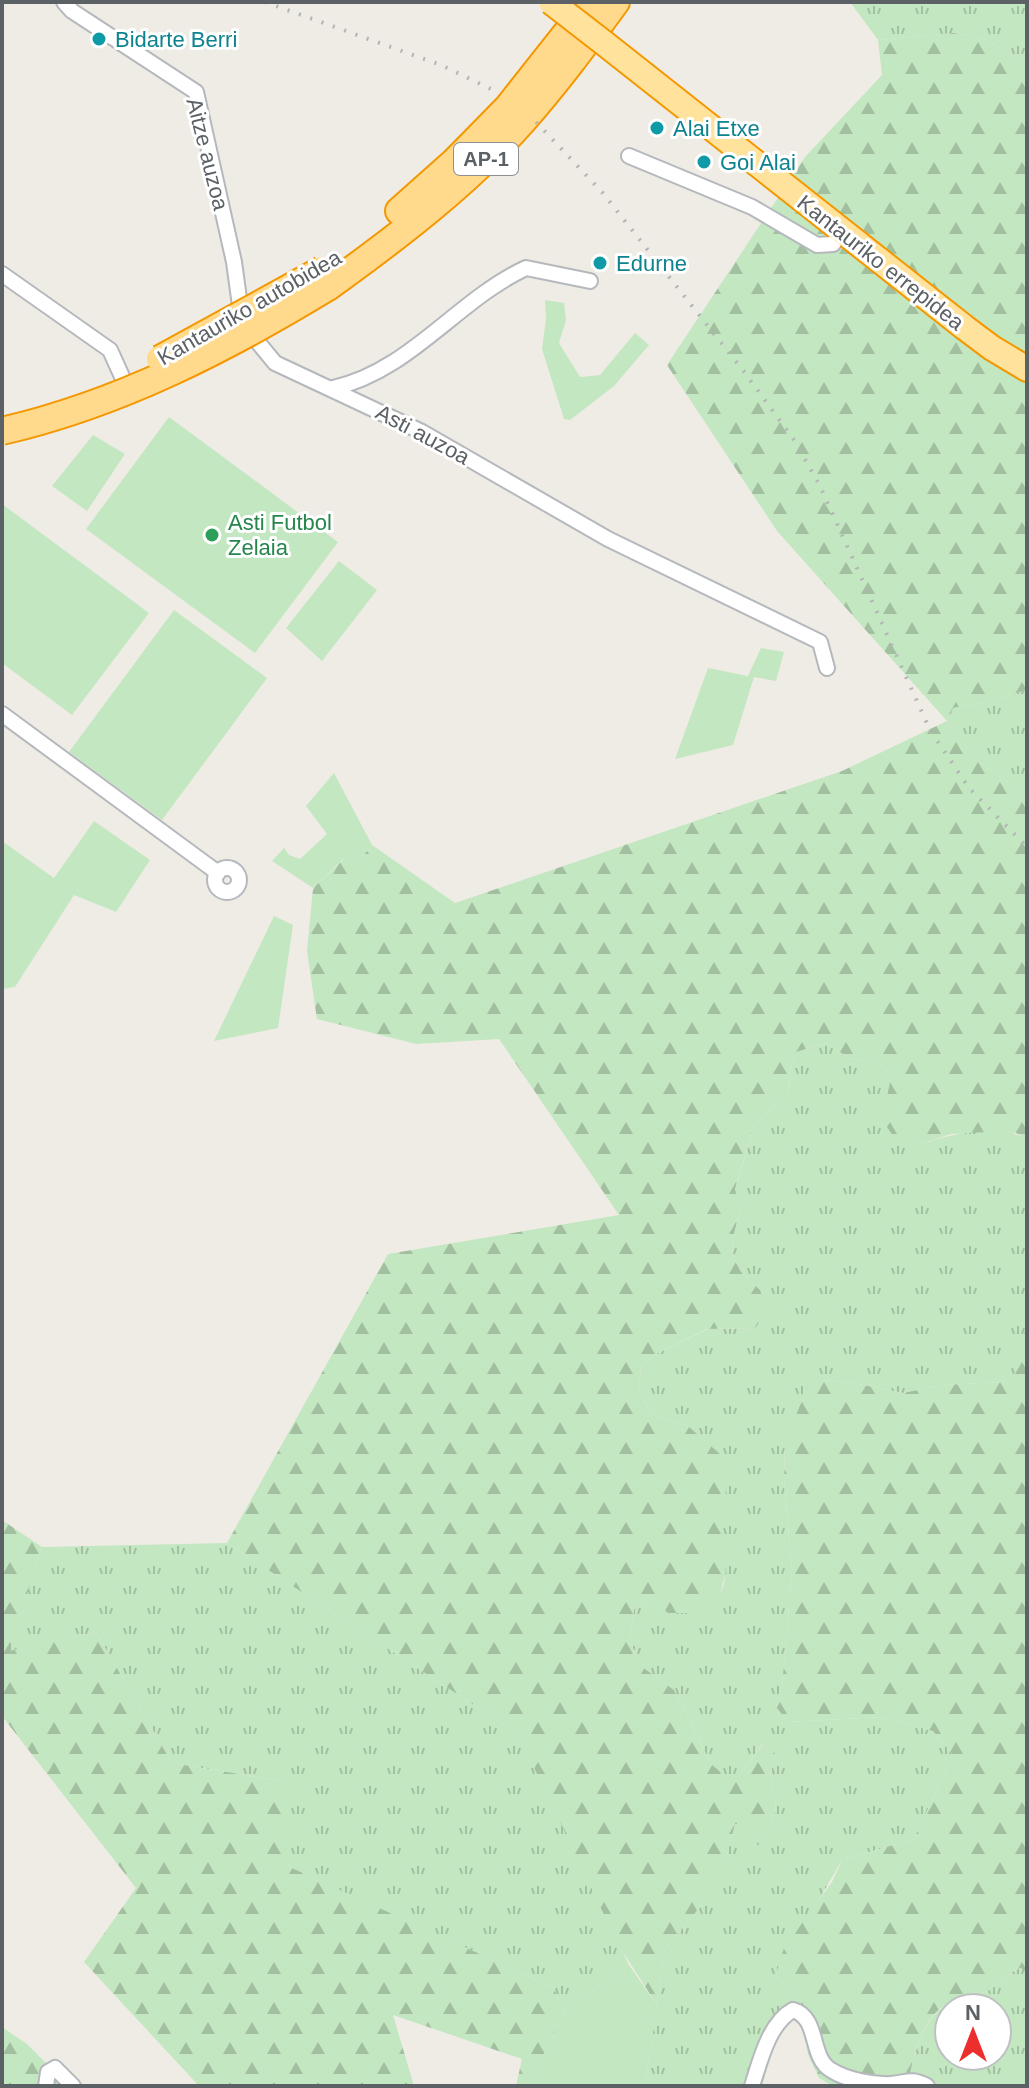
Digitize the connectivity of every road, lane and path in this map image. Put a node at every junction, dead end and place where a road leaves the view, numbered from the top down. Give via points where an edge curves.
1 (64, 2) edge
2 (551, 2) edge
3 (591, 2) edge
4 (616, 2) edge
5 (629, 156) dead end
6 (841, 232) junction
7 (2, 274) edge
8 (325, 278) junction
9 (590, 281) dead end
10 (243, 324) junction
11 (1027, 369) edge
12 (124, 381) junction
13 (333, 388) junction
14 (2, 417) edge
15 (2, 431) edge
16 (827, 668) dead end
17 (2, 714) edge
18 (218, 873) dead end
19 (46, 2086) edge
20 (73, 2086) edge
21 (752, 2086) edge
22 (927, 2086) edge

1 - 10 street, Aitze auzoa via 196,92
2 - 6 highway, Kantauriko errepidea, bridge
3 - 8 highway, Kantauriko autobidea / AP-1 via 508,107
4 - 8 highway, Kantauriko autobidea / AP-1 via 569,67 482,163 377,252
5 - 6 street via 752,207 817,245 833,244
6 - 11 highway, Kantauriko errepidea via 982,341
7 - 12 street via 110,350
8 - 14 highway, Kantauriko autobidea / AP-1, bridge via 174,353
8 - 15 highway, Kantauriko autobidea / AP-1, bridge via 210,355 86,406
9 - 13 street via 526,268 387,365 362,380
10 - 12 street
10 - 13 street, Asti auzoa via 275,363
12 - 14 street
13 - 16 street, Asti auzoa via 422,432 608,539 820,642
17 - 18 street
19 - 20 street via 48,2072 55,2068
21 - 22 street via 766,2046 793,2010 809,2023 821,2063 833,2072 865,2082 908,2079

